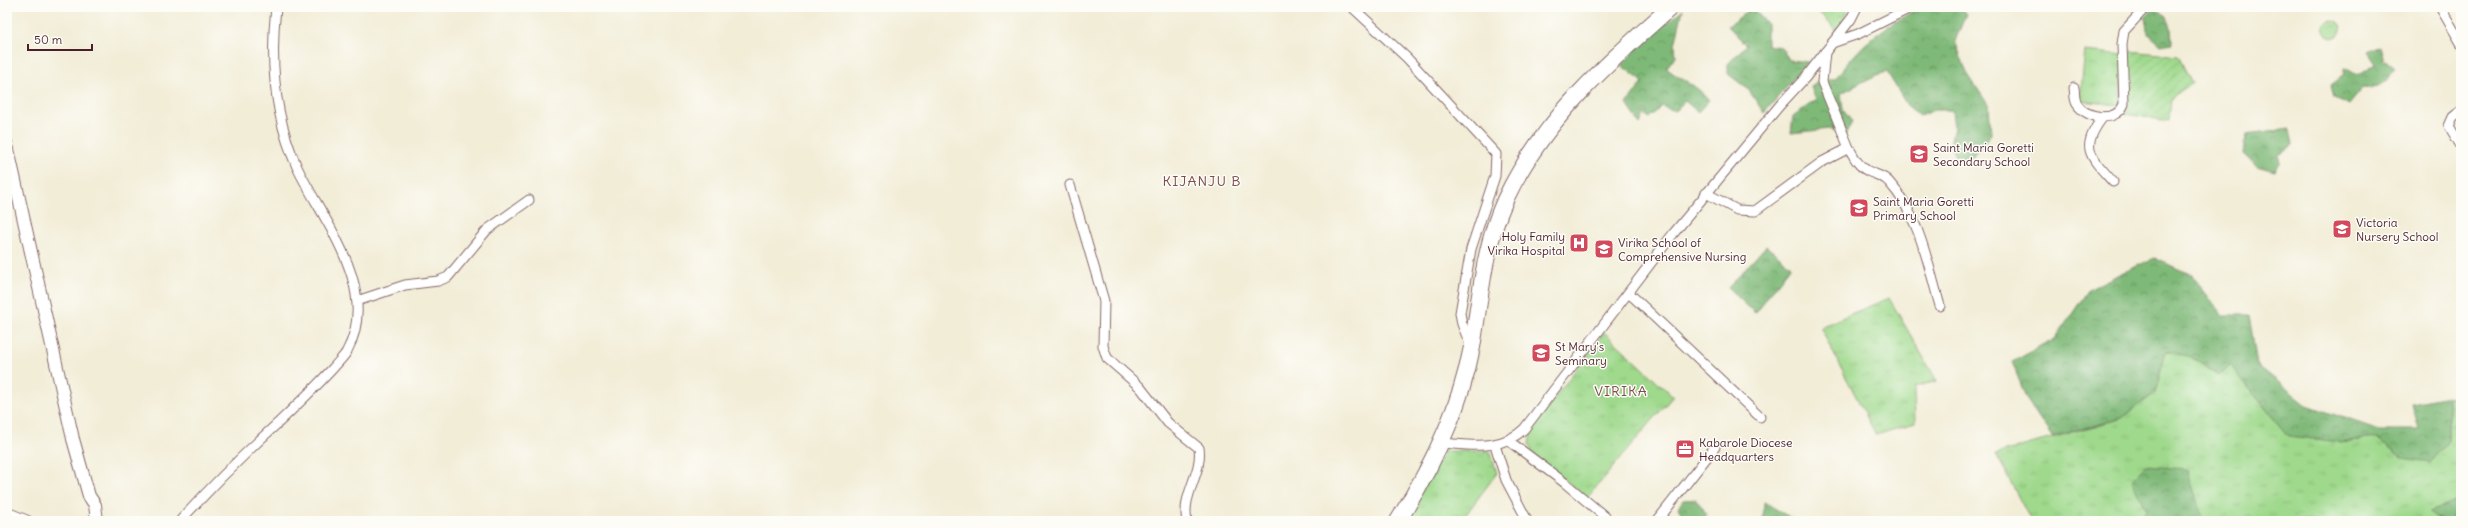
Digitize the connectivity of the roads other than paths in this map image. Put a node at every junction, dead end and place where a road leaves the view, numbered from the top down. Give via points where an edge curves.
1 (276, 7) edge
2 (1352, 7) edge
3 (1671, 7) edge
4 (1856, 7) edge
5 (1912, 7) edge
6 (2146, 7) edge
7 (2440, 7) edge
8 (1832, 43) junction
9 (2461, 43) edge
10 (1826, 52) junction
11 (1805, 78) junction
12 (1822, 82) junction
13 (2074, 88) dead end
14 (2461, 111) edge
15 (2102, 117) junction
16 (7, 145) edge
17 (2461, 146) edge
18 (1849, 148) junction
19 (2113, 182) dead end
20 (1070, 185) dead end
21 (1706, 192) junction
22 (529, 200) dead end
23 (1629, 293) junction
24 (357, 301) junction
25 (1940, 306) dead end
26 (1472, 347) junction
27 (1760, 418) dead end
28 (1509, 441) junction
29 (1442, 442) junction
30 (1495, 445) junction
31 (1715, 446) dead end
32 (7, 512) edge
33 (1526, 518) dead end
34 (29, 521) edge
35 (97, 521) edge
36 (180, 521) edge
37 (1187, 521) edge
38 (1398, 521) edge
39 (1610, 521) edge
40 (1656, 521) edge

1 - 24 street via 273,30 274,86 280,115 297,166 331,226 345,257
2 - 26 street via 1407,58 1496,154 1495,176 1471,249 1460,313
3 - 26 highway via 1604,68 1560,115 1523,167 1505,200 1486,258
4 - 8 street via 1851,19
5 - 8 street via 1858,34
6 - 15 street via 2124,31 2122,110 2113,116
7 - 9 street
8 - 10 street
10 - 11 street
10 - 12 street
11 - 12 street
11 - 21 street
12 - 18 street
13 - 15 street via 2076,102 2082,110
14 - 17 street via 2449,126
15 - 19 street via 2092,131 2089,140 2090,151 2094,161
16 - 35 street via 73,439 89,496 95,506
18 - 21 street via 1822,162 1755,211 1737,210
18 - 25 street via 1859,165 1888,180 1899,196 1926,254
20 - 37 street via 1104,301 1103,346 1107,358 1140,387 1168,423 1199,448 1200,456 1187,496
21 - 23 street
22 - 24 street via 487,230 448,277 438,281 405,285
23 - 27 street
23 - 28 street via 1524,429
24 - 36 street via 355,331 347,351 315,388
26 - 29 highway via 1461,391
28 - 30 street
28 - 39 street via 1566,483
29 - 30 street
29 - 38 highway via 1418,490
30 - 33 street via 1506,480
31 - 40 street
32 - 34 street

